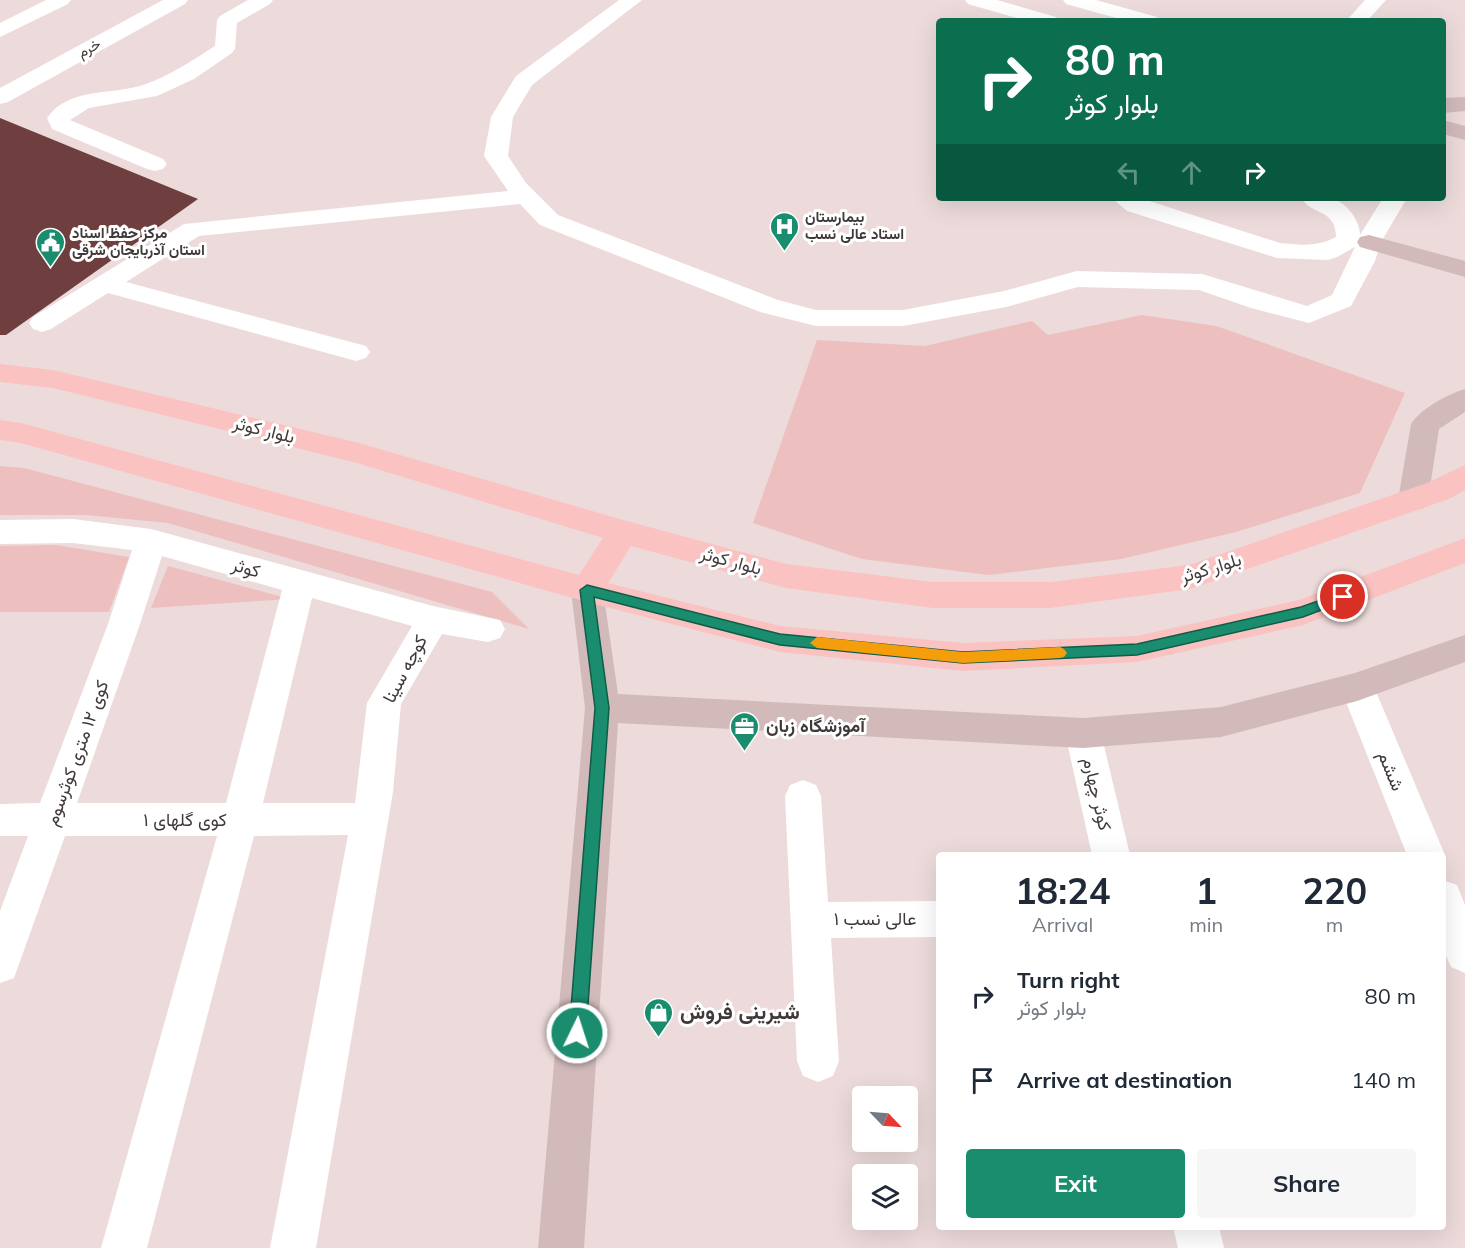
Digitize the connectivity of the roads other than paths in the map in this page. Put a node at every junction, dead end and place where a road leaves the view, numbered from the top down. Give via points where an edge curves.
1 (61, 0) edge
2 (178, 0) edge
3 (263, 0) edge
4 (975, 0) edge
5 (1376, 0) edge
6 (625, 1) edge
7 (1082, 3) edge
8 (1038, 18) edge
9 (1078, 18) edge
10 (1139, 18) edge
11 (1359, 18) edge
12 (0, 31) edge
13 (0, 97) edge
14 (1446, 128) edge
15 (1465, 133) edge
16 (155, 164) dead end
17 (526, 196) junction
18 (1128, 201) edge
19 (1318, 201) edge
20 (1393, 201) edge
21 (1348, 226) junction
22 (1369, 242) junction
23 (1328, 252) junction
24 (1462, 269) edge
25 (104, 284) junction
26 (42, 323) dead end
27 (356, 352) dead end
28 (0, 373) edge
29 (1465, 399) edge
30 (0, 430) edge
31 (1465, 476) edge
32 (1413, 500) junction
33 (0, 532) edge
34 (623, 532) junction
35 (151, 541) junction
36 (1465, 550) edge
37 (300, 583) junction
38 (587, 590) junction
39 (433, 619) junction
40 (488, 629) dead end
41 (1465, 648) edge
42 (1357, 687) junction
43 (602, 708) junction
44 (1083, 733) junction
45 (803, 796) dead end
46 (373, 806) junction
47 (0, 820) edge
48 (52, 820) junction
49 (240, 820) junction
50 (1110, 852) edge
51 (1425, 852) edge
52 (1446, 908) edge
53 (936, 919) edge
54 (811, 920) junction
55 (1465, 954) edge
56 (0, 964) edge
57 (818, 1061) dead end
58 (1197, 1230) edge
59 (124, 1248) edge
60 (293, 1248) edge
61 (561, 1248) edge
62 (1201, 1248) edge

1 - 12 street
2 - 13 street, خرم
3 - 16 street via 227,20 225,49 186,74 149,91 83,102 58,118 60,124
4 - 8 street
5 - 11 street
6 - 17 street via 524,81 501,117 496,156
7 - 9 street
7 - 10 street
14 - 15 street
17 - 22 street via 549,220 769,306 816,318 903,318 1006,299 1077,279 1202,282 1309,315 1342,300
17 - 25 street via 193,229
18 - 23 street via 1277,250
19 - 21 street via 1337,212
20 - 22 street
21 - 22 street
21 - 23 street via 1347,240
22 - 23 street
22 - 24 street
25 - 26 street
25 - 27 street
28 - 34 main road, بلوار کوثر via 53,379 359,453
29 - 32 street via 1425,424
30 - 38 main road
31 - 32 main road, بلوار کوثر
32 - 34 main road, بلوار کوثر via 1190,577 1050,595 933,595 786,576
33 - 35 street, کوثر via 73,531
34 - 38 main road
35 - 37 street, کوثر
35 - 48 street, کوی ۱۲ متری کوثرسوم
36 - 38 main road via 1303,612 1137,649 986,656 780,639
37 - 39 street, کوثر
37 - 49 street
38 - 43 street
39 - 40 street, کوثر
39 - 46 street, کوچه سینا via 384,703
41 - 42 street
42 - 44 street via 1221,722
42 - 51 street, ششم
43 - 44 street
43 - 61 street
44 - 50 street, کوثر چهارم
45 - 54 street
46 - 49 street, کوی گلهای ۱
46 - 60 street, کوچه سینا
47 - 48 street, کوی گلهای ۱
48 - 49 street, کوی گلهای ۱
48 - 56 street, کوی ۱۲ متری کوثرسوم
49 - 59 street
52 - 55 street
53 - 54 street, عالی نسب ۱
54 - 57 street
58 - 62 street

